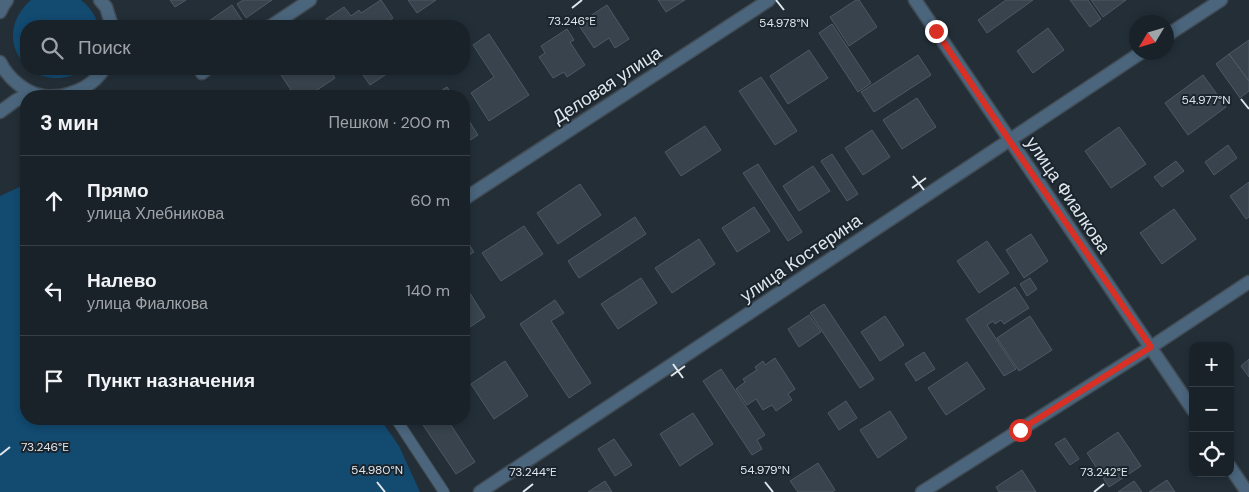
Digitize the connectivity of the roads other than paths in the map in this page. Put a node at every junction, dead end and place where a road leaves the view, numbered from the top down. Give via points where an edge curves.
1 (7, 0) edge
2 (100, 0) edge
3 (310, 0) edge
4 (769, 0) edge
5 (915, 0) edge
6 (1222, 0) edge
7 (0, 12) edge
8 (110, 20) edge
9 (280, 20) edge
10 (1174, 31) edge
11 (1130, 60) edge
12 (0, 62) edge
13 (99, 75) edge
14 (28, 90) edge
15 (81, 90) edge
16 (20, 98) edge
17 (0, 112) edge
18 (1009, 140) junction
19 (470, 195) edge
20 (1249, 282) edge
21 (1151, 347) junction
22 (1189, 404) edge
23 (400, 425) edge
24 (1234, 473) edge
25 (444, 492) edge
26 (480, 492) edge
27 (922, 492) edge
28 (1247, 492) edge

1 - 7 street
2 - 8 street
3 - 9 street
4 - 19 street, Деловая улица
5 - 18 street, улица Фиалкова
6 - 10 street
11 - 18 street, улица Костерина
12 - 14 street via 14,81
13 - 15 street
16 - 17 street
18 - 21 street, улица Фиалкова
18 - 26 street, улица Костерина
20 - 21 street
21 - 22 street, улица Фиалкова
21 - 27 street
23 - 25 lane
24 - 28 street

